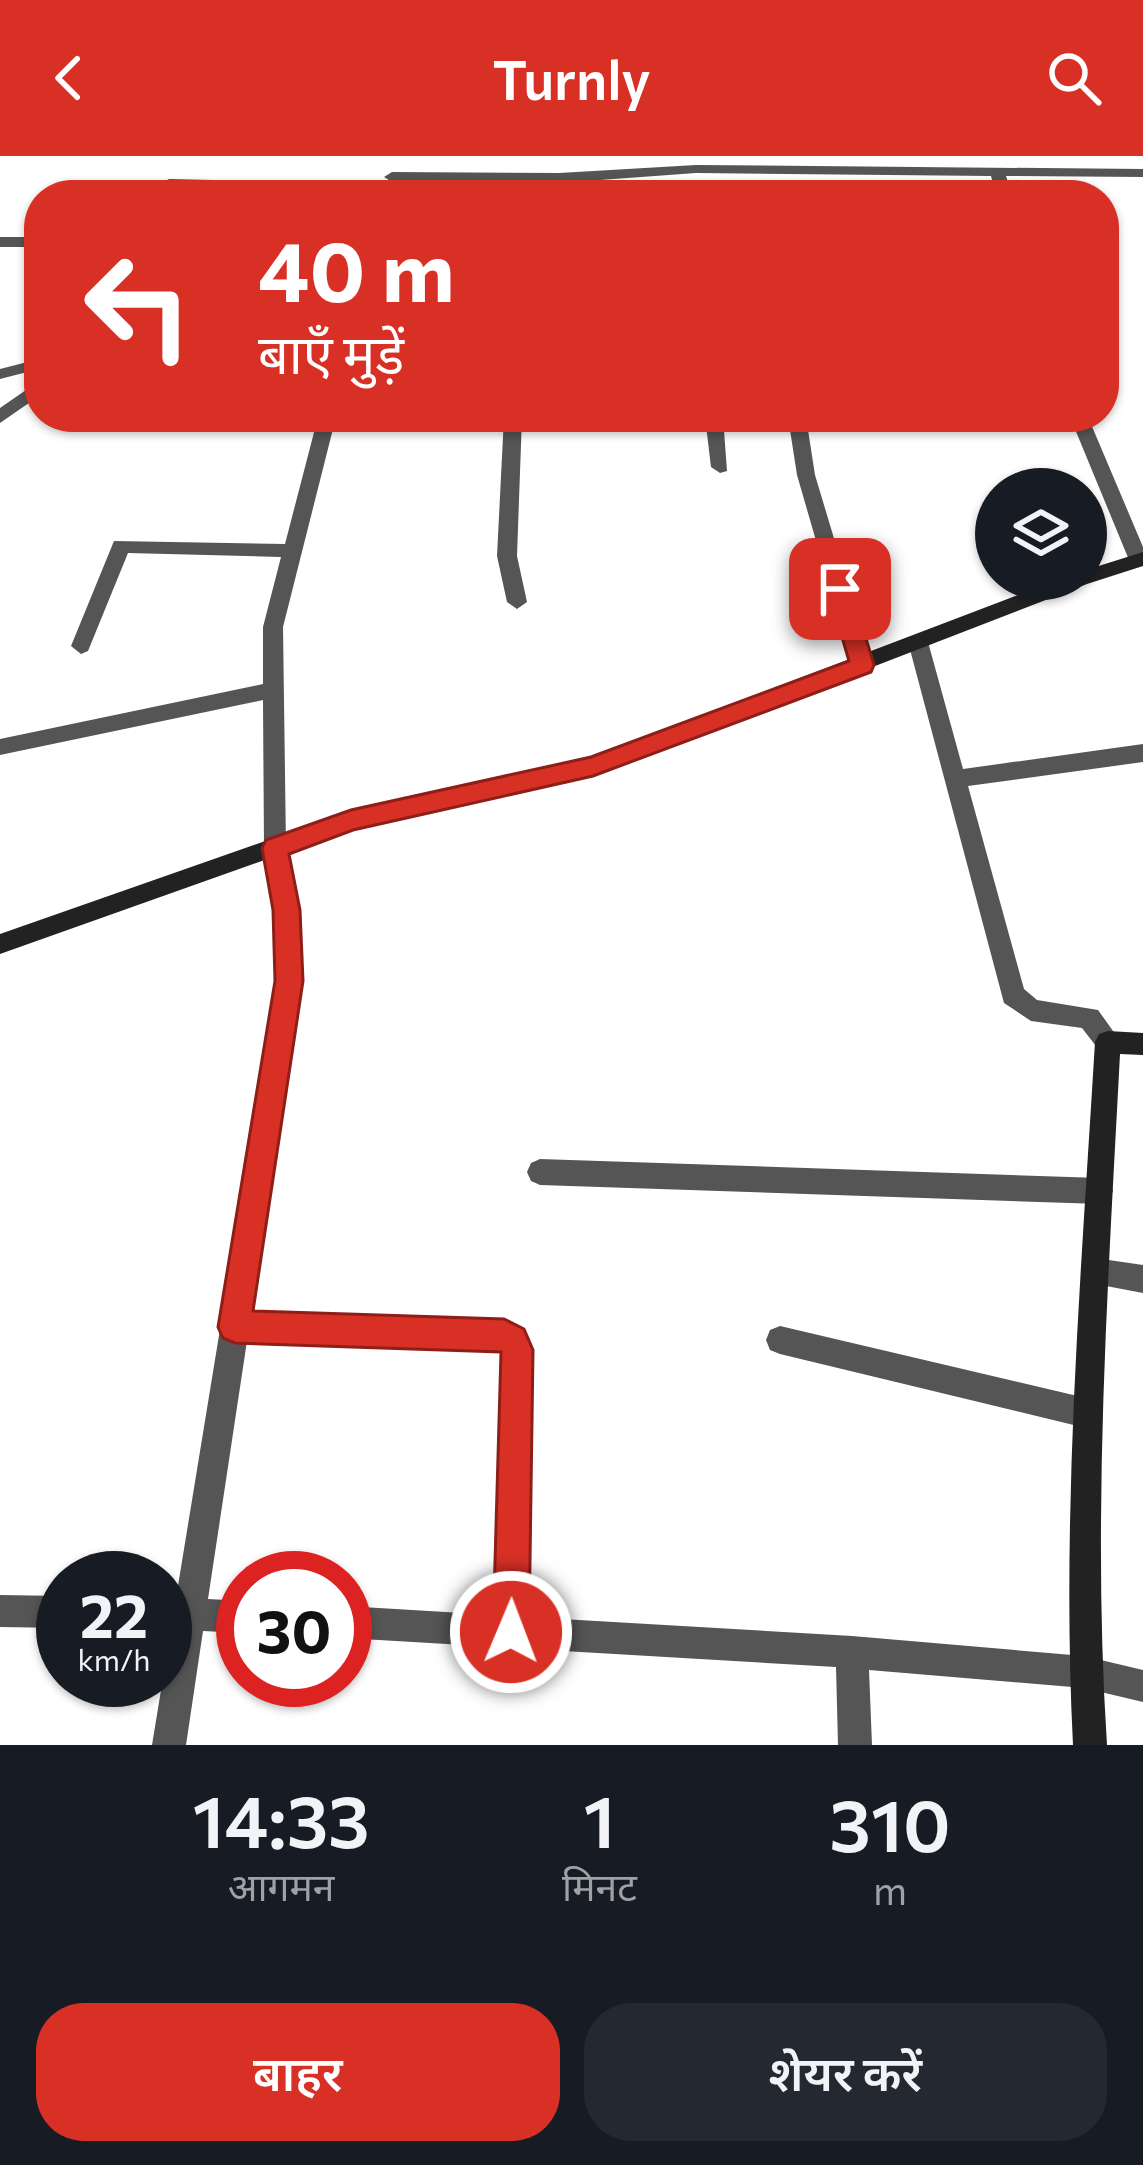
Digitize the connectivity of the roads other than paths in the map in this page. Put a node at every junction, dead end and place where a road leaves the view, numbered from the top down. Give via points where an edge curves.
1 (696, 169) edge
2 (769, 170) edge
3 (997, 172) junction
4 (1143, 173) edge
5 (521, 180) edge
6 (999, 180) edge
7 (321, 432) edge
8 (512, 432) edge
9 (716, 432) edge
10 (799, 432) edge
11 (1086, 432) edge
12 (720, 467) dead end
13 (291, 551) junction
14 (1141, 560) edge
15 (1107, 571) edge
16 (1026, 600) edge
17 (517, 602) dead end
18 (918, 642) junction
19 (81, 646) dead end
20 (862, 665) junction
21 (273, 690) junction
22 (0, 747) edge
23 (1143, 753) edge
24 (957, 779) junction
25 (275, 848) junction
26 (0, 944) edge
27 (1108, 1042) junction
28 (1143, 1044) edge
29 (539, 1172) dead end
30 (1100, 1191) junction
31 (1095, 1272) junction
32 (1143, 1279) edge
33 (235, 1327) junction
34 (780, 1340) dead end
35 (1086, 1413) junction
36 (190, 1551) edge
37 (0, 1611) edge
38 (36, 1612) edge
39 (372, 1624) edge
40 (511, 1632) junction
41 (852, 1652) junction
42 (1084, 1672) junction
43 (1143, 1686) edge
44 (172, 1707) edge
45 (170, 1745) edge
46 (855, 1745) edge
47 (1090, 1745) edge

1 - 2 street
1 - 5 street
2 - 3 street
3 - 4 street
3 - 6 street
7 - 13 street
8 - 17 street via 507,556
9 - 12 street
10 - 20 street
11 - 14 street
13 - 19 street via 121,545
13 - 21 street via 273,627
14 - 15 street
16 - 18 street
18 - 20 street
18 - 24 street
20 - 25 street via 593,766 351,820
21 - 22 street
21 - 25 street
23 - 24 street
24 - 27 street via 1013,995 1031,1010 1089,1018
25 - 26 street
25 - 33 street via 289,981
27 - 28 street
27 - 30 street
29 - 30 street
30 - 31 street
31 - 32 street
31 - 35 street
33 - 36 street
33 - 40 street via 512,1340
34 - 35 street
35 - 42 street
37 - 38 street
39 - 40 street
40 - 41 street
41 - 42 street
41 - 46 street
42 - 43 street
42 - 47 street
44 - 45 street

